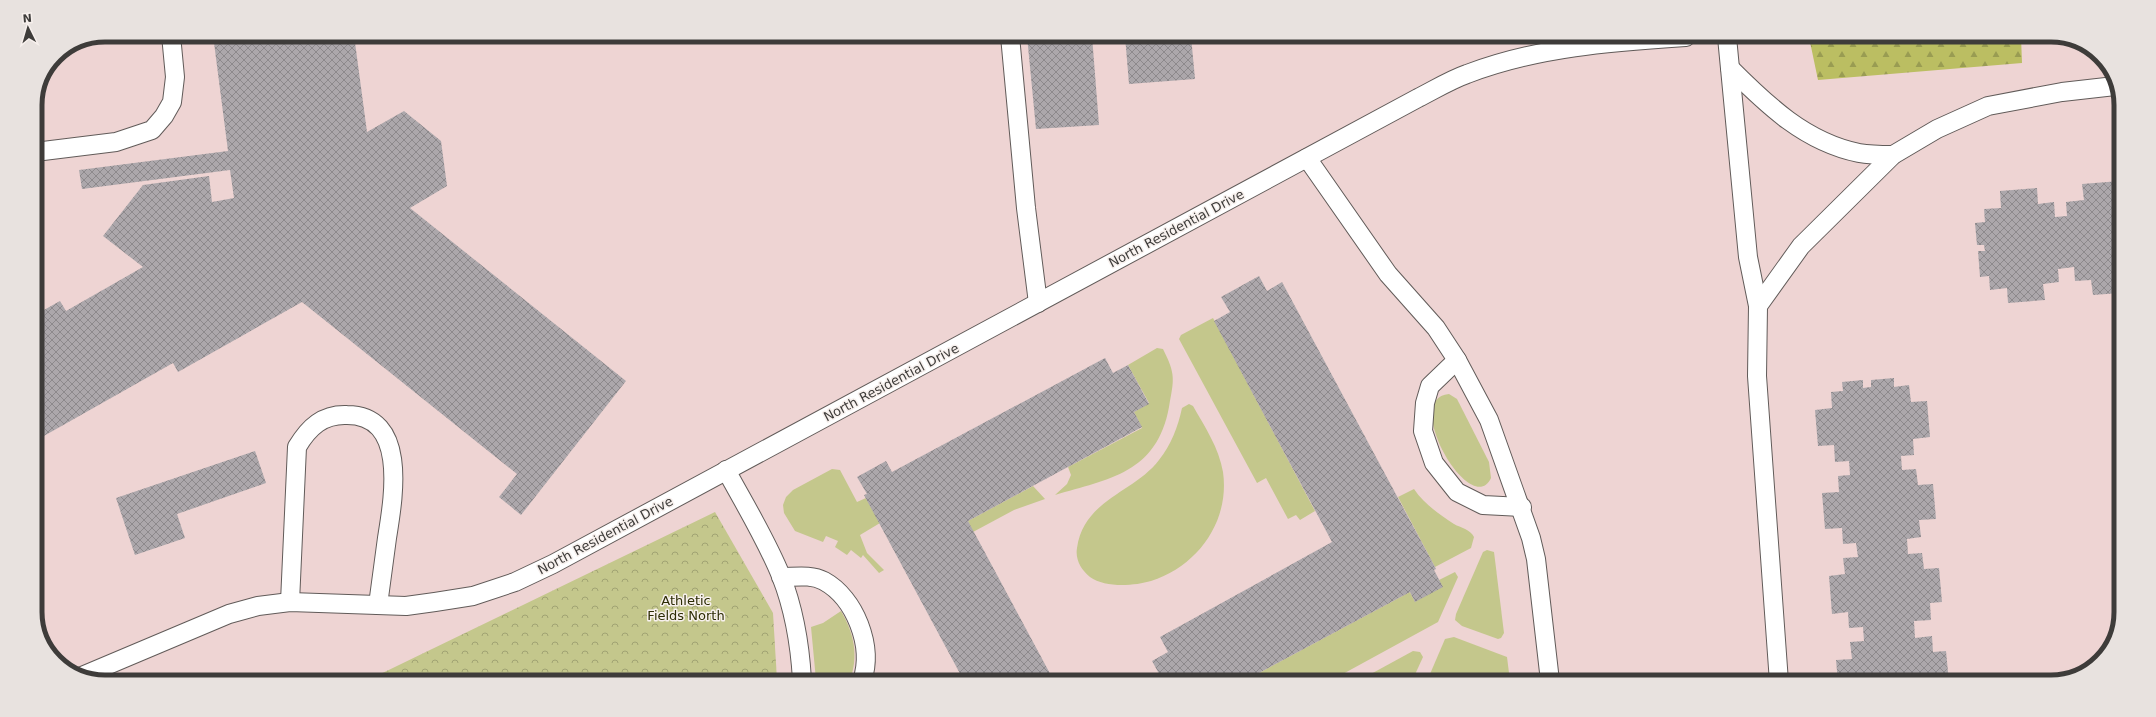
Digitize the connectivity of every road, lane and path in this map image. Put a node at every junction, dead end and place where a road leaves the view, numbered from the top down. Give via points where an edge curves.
1 (172, 42) edge
2 (1011, 42) edge
3 (1625, 42) edge
4 (1727, 42) edge
5 (1730, 68) junction
6 (2111, 86) edge
7 (42, 151) edge
8 (1893, 155) junction
9 (1307, 158) junction
10 (1038, 303) junction
11 (1758, 306) junction
12 (1457, 360) junction
13 (726, 470) junction
14 (1522, 507) junction
15 (781, 577) junction
16 (290, 602) junction
17 (378, 604) junction
18 (89, 673) edge
19 (802, 675) edge
20 (862, 675) edge
21 (1549, 675) edge
22 (1778, 675) edge

1 - 7 lane via 175,77 172,102 152,130 116,142
2 - 10 lane via 1026,208
3 - 9 lane, North Residential Drive via 1577,46 1520,58 1467,74
4 - 5 lane
5 - 8 lane via 1770,108 1805,132 1841,148 1861,153
5 - 11 lane via 1748,257
6 - 8 lane via 2062,92 1988,106 1937,129
8 - 11 lane via 1801,246
9 - 10 lane, North Residential Drive
9 - 12 lane via 1388,274 1436,328
10 - 13 lane, North Residential Drive
11 - 22 lane via 1756,376
12 - 14 lane via 1489,420
12 - 14 lane via 1430,386 1425,403 1423,432 1434,463 1457,492 1483,506
13 - 15 lane
13 - 17 lane, North Residential Drive via 515,582 473,596 406,606
14 - 21 lane via 1536,559
15 - 19 lane via 800,649
15 - 20 lane via 810,576 823,580 838,590 848,602 863,635
16 - 17 lane, North Residential Drive
16 - 17 lane via 297,447 307,431 321,421 338,414 357,415 375,424 387,439 393,462 395,488
16 - 18 lane, North Residential Drive via 258,606 229,614

